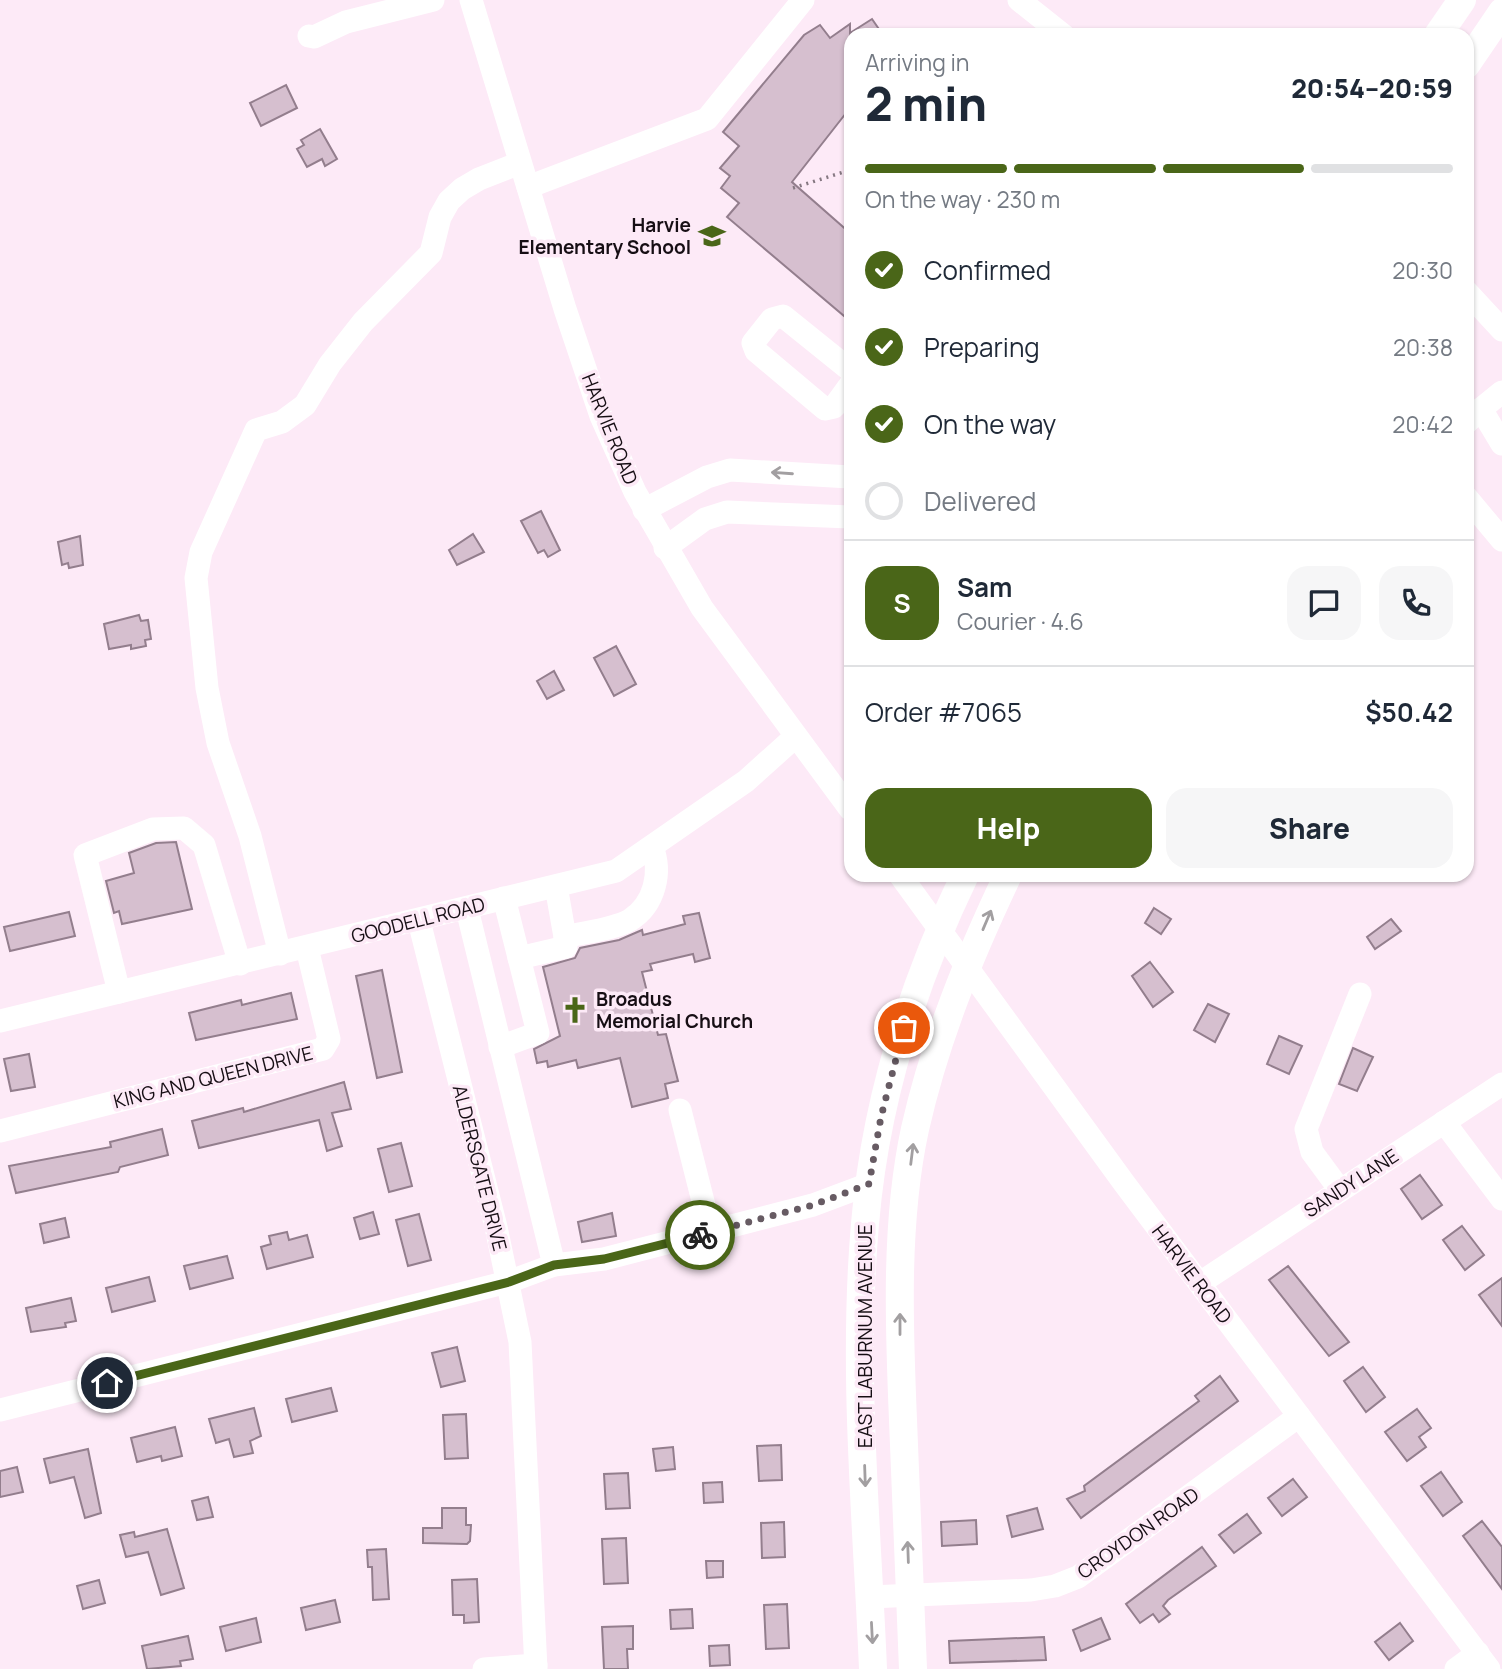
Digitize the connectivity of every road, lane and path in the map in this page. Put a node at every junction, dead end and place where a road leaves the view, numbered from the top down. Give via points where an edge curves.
1 (433, 0) edge
2 (471, 0) edge
3 (803, 0) edge
4 (1019, 0) edge
5 (1462, 0) edge
6 (1502, 12) edge
7 (1054, 28) edge
8 (1443, 28) edge
9 (309, 36) dead end
10 (1474, 53) edge
11 (520, 163) junction
12 (844, 172) edge
13 (528, 187) junction
14 (793, 188) dead end
15 (1474, 300) edge
16 (1502, 330) edge
17 (844, 365) edge
18 (1502, 392) edge
19 (844, 398) edge
20 (1474, 416) edge
21 (1502, 444) edge
22 (844, 477) edge
23 (1474, 507) edge
24 (644, 510) junction
25 (844, 517) edge
26 (1502, 540) edge
27 (665, 548) junction
28 (796, 736) junction
29 (844, 800) edge
30 (652, 847) junction
31 (906, 882) edge
32 (962, 882) edge
33 (1004, 882) edge
34 (556, 886) junction
35 (505, 898) junction
36 (467, 909) junction
37 (419, 921) junction
38 (941, 929) junction
39 (565, 937) junction
40 (307, 948) junction
41 (280, 954) junction
42 (519, 958) junction
43 (240, 964) junction
44 (968, 965) junction
45 (119, 992) junction
46 (1360, 994) dead end
47 (0, 1021) edge
48 (500, 1047) junction
49 (1502, 1084) edge
50 (680, 1110) dead end
51 (1444, 1122) junction
52 (0, 1130) edge
53 (869, 1184) junction
54 (1340, 1190) junction
55 (1502, 1199) edge
56 (711, 1233) junction
57 (554, 1265) junction
58 (509, 1282) junction
59 (1200, 1283) junction
60 (0, 1410) edge
61 (1299, 1416) junction
62 (910, 1595) junction
63 (870, 1597) junction
64 (1483, 1661) edge
65 (536, 1667) edge
66 (484, 1669) edge
67 (873, 1669) edge
68 (913, 1669) edge
69 (1456, 1669) edge

1 - 9 street
2 - 11 street, HARVIE ROAD
3 - 13 street via 707,119
4 - 7 street
5 - 8 main road
6 - 10 main road
11 - 13 street, HARVIE ROAD
11 - 41 street via 462,188 449,201 431,253 363,322 330,363 305,405 282,422 256,430 201,552 196,578 207,688 218,743 250,836
12 - 14 path
13 - 24 street, HARVIE ROAD via 601,416
15 - 16 street
17 - 19 street via 783,316 772,319 753,343 756,351 825,409
18 - 20 street
20 - 21 street
22 -> 24 street via 730,470
23 - 26 street
24 - 27 street, HARVIE ROAD
25 - 27 street via 727,512 705,519
27 - 28 street, HARVIE ROAD via 702,608
28 - 29 street, HARVIE ROAD
28 - 30 street, GOODELL ROAD via 746,781
30 - 34 street, GOODELL ROAD via 616,871
30 - 39 street via 658,877 632,918
31 - 38 street, HARVIE ROAD
32 - 38 main road, EAST LABURNUM AVENUE
44 -> 33 main road, EAST LABURNUM AVENUE
34 - 35 street, GOODELL ROAD
34 - 39 street
35 - 36 street, GOODELL ROAD
35 - 42 street
36 - 37 street, GOODELL ROAD
36 - 48 street
37 - 40 street, GOODELL ROAD
37 - 58 street, ALDERSGATE DRIVE
38 - 44 street, HARVIE ROAD
38 - 53 main road, EAST LABURNUM AVENUE via 896,1052
39 - 42 street via 566,947
40 - 41 street, GOODELL ROAD
40 - 52 street, KING AND QUEEN DRIVE via 329,1039 323,1049
41 - 43 street, GOODELL ROAD
42 - 48 street via 538,1033
43 - 45 street, GOODELL ROAD
43 - 45 street via 204,845 184,828 153,829 85,855
44 - 59 street, HARVIE ROAD
62 -> 44 main road, EAST LABURNUM AVENUE via 900,1266 915,1131 938,1041
45 - 47 street, GOODELL ROAD
46 - 54 street via 1306,1129 1312,1152
48 - 57 street
49 - 51 street, SANDY LANE
50 - 56 street
51 - 54 street, SANDY LANE
51 - 55 street
53 - 56 street
53 -> 63 main road, EAST LABURNUM AVENUE via 861,1382
54 - 59 street, SANDY LANE
56 - 57 street via 604,1259
57 - 58 street
58 - 60 street
58 - 65 street, ALDERSGATE DRIVE via 524,1378
59 - 61 street, HARVIE ROAD
61 - 62 street, CROYDON ROAD via 1078,1577 1031,1590
61 - 64 street, HARVIE ROAD
62 - 63 street, CROYDON ROAD
62 - 68 main road, EAST LABURNUM AVENUE
63 -> 67 main road, EAST LABURNUM AVENUE
64 - 69 street
65 - 66 street

